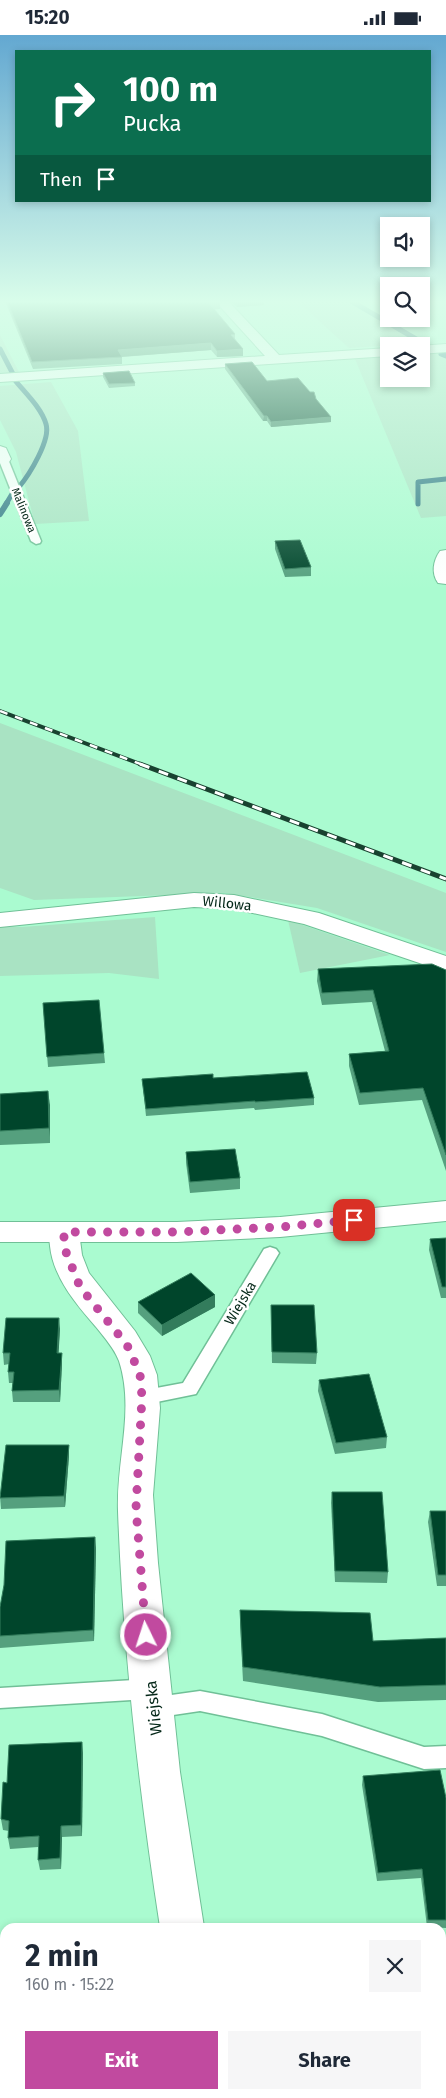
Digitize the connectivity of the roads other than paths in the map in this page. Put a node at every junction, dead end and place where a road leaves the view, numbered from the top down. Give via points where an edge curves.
1 (2, 455) edge
2 (36, 541) dead end
3 (446, 555) edge
4 (444, 579) dead end
5 (0, 920) edge
6 (446, 964) edge
7 (446, 1211) edge
8 (0, 1232) edge
9 (64, 1232) junction
10 (270, 1253) dead end
11 (142, 1397) junction
12 (0, 1698) edge
13 (152, 1698) junction
14 (446, 1757) edge
15 (181, 1923) edge

1 - 2 lane, Malinowa
3 - 4 street via 442,568
5 - 6 street, Willowa via 194,900 234,901 310,918
7 - 9 street via 280,1227 177,1232
8 - 9 street
9 - 11 street, Wiejska via 64,1247 80,1287 127,1345 140,1374
10 - 11 lane, Wiejska via 189,1389
11 - 13 street, Wiejska via 136,1508
12 - 13 lane
13 - 14 lane via 200,1701 322,1725 424,1758
13 - 15 street, Wiejska

